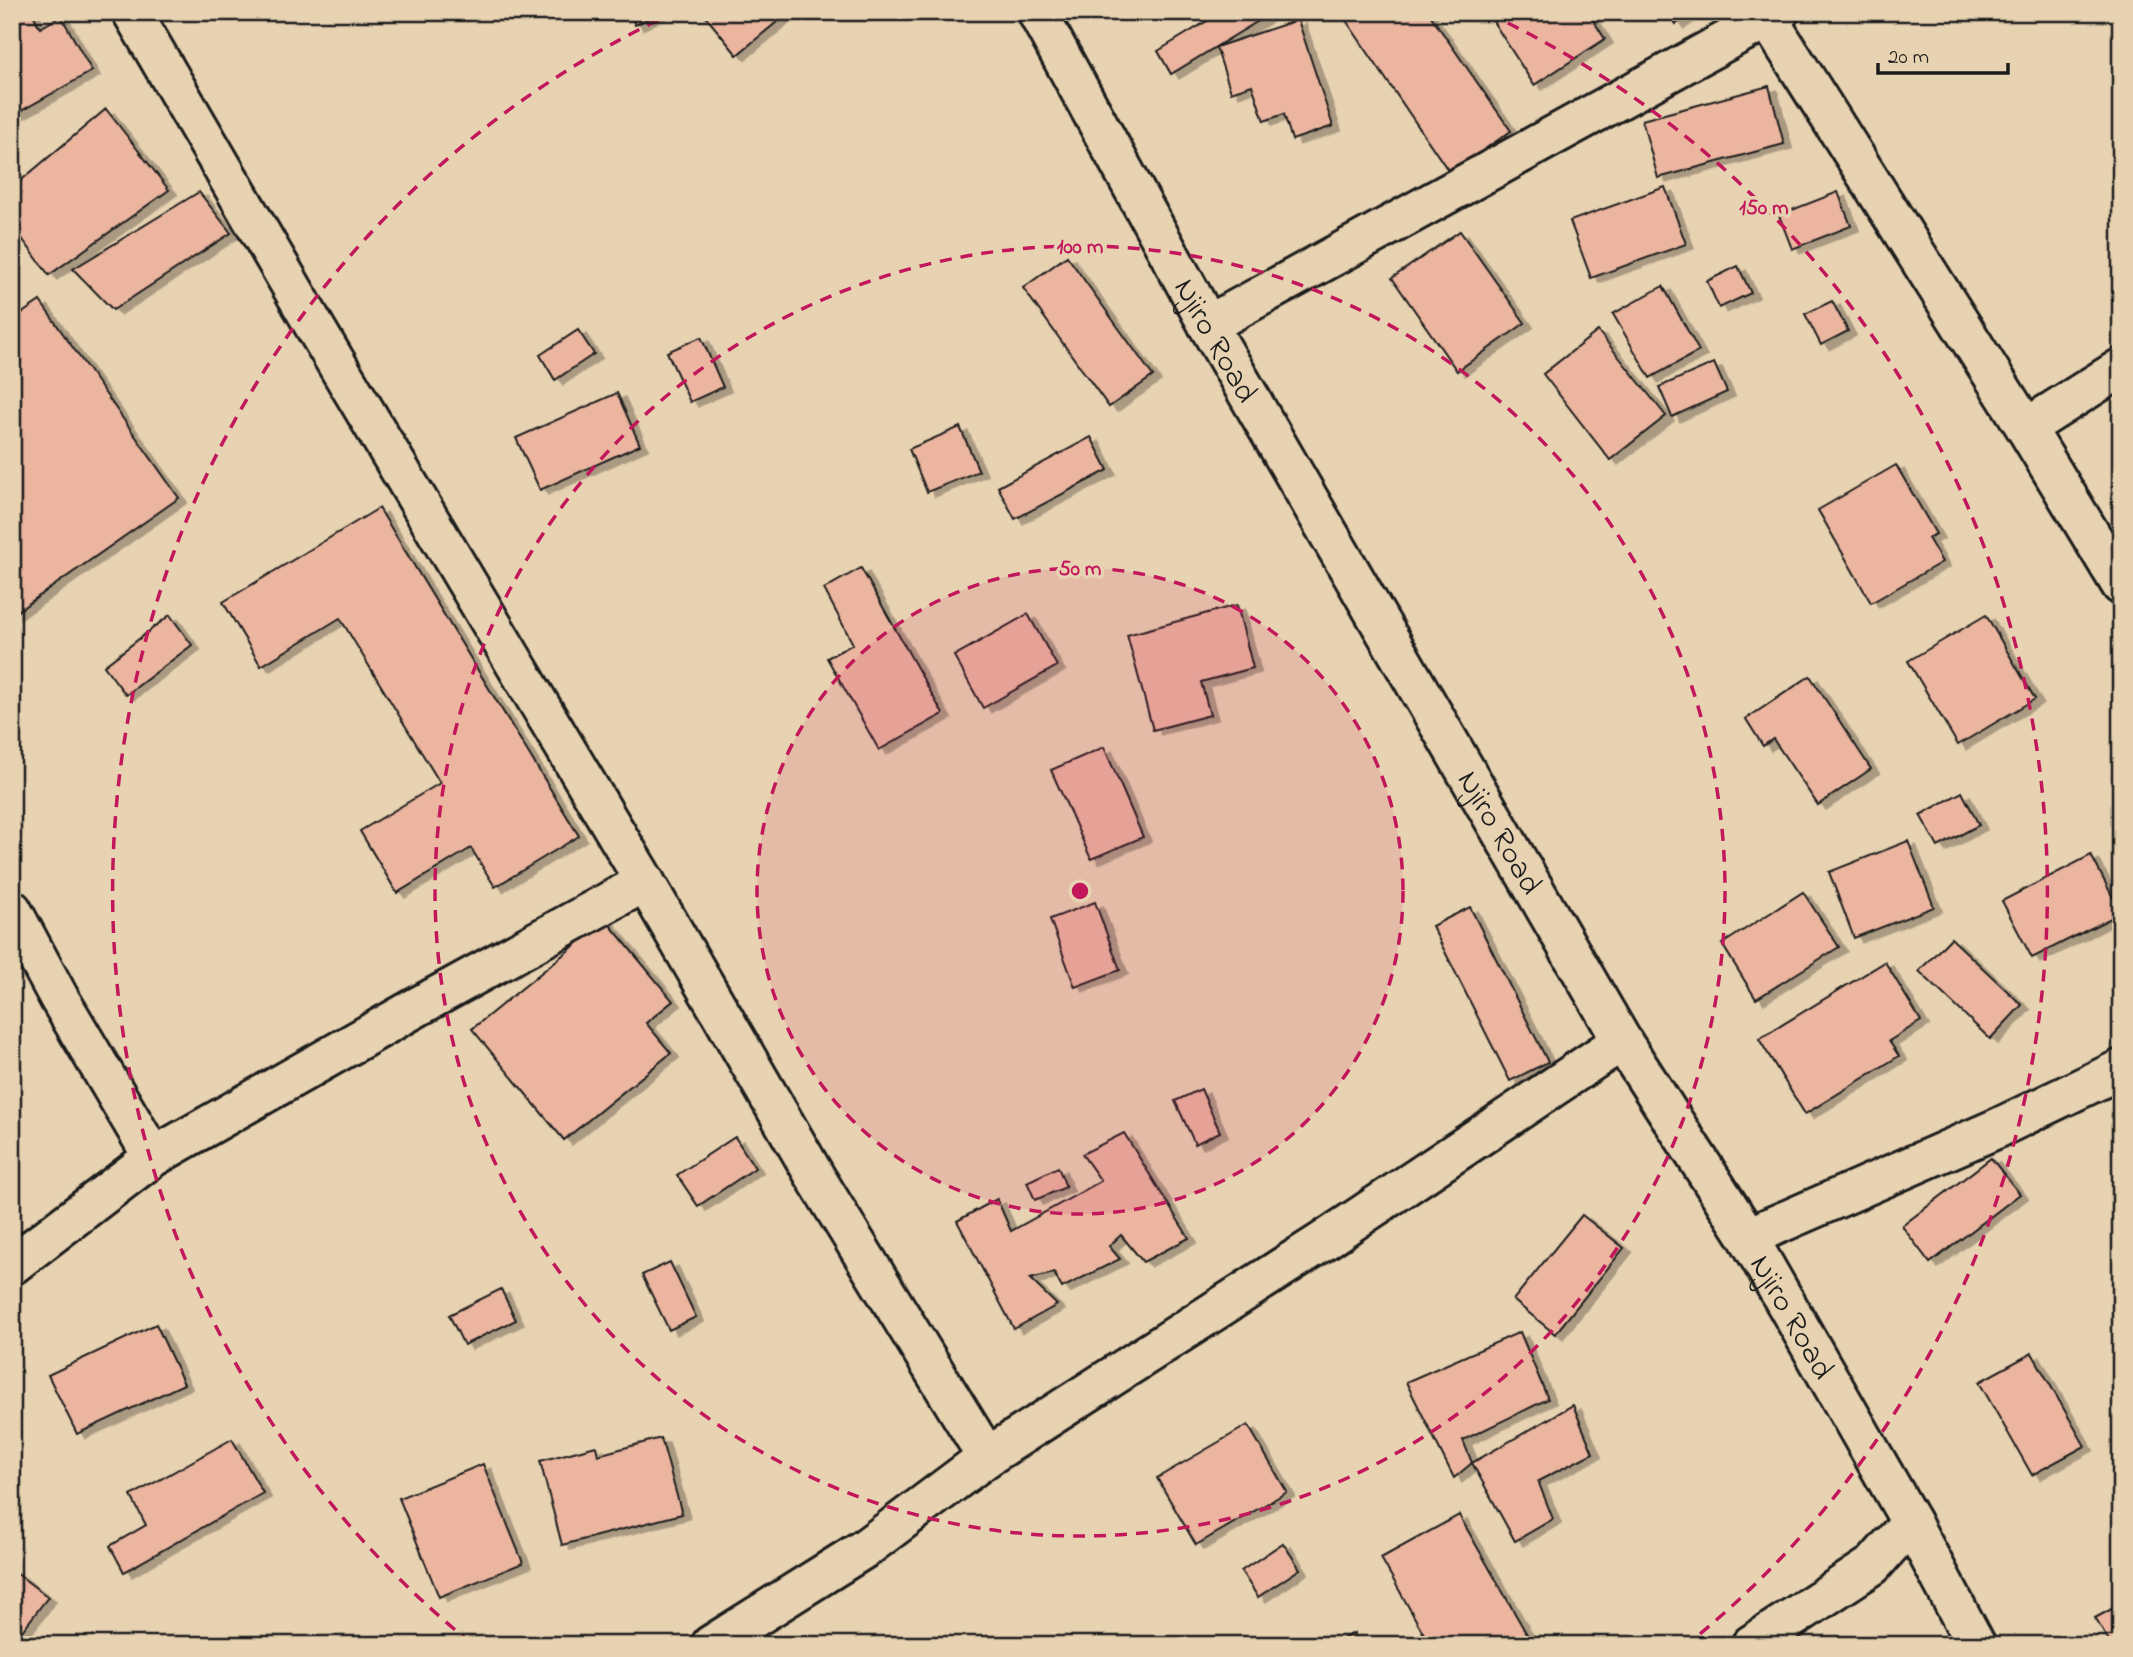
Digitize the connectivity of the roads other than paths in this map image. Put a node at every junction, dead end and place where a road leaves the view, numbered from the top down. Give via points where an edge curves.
1 (132, 12) edge
2 (1037, 12) edge
3 (1773, 15) edge
4 (1208, 325) junction
5 (2121, 368) edge
6 (2026, 428) junction
7 (2121, 585) edge
8 (645, 882) junction
9 (12, 909) edge
10 (1622, 1041) junction
11 (2121, 1069) edge
12 (153, 1157) junction
13 (1748, 1237) junction
14 (12, 1265) edge
15 (986, 1457) junction
16 (1912, 1522) junction
17 (711, 1645) edge
18 (1751, 1645) edge
19 (1976, 1645) edge

1 - 8 street
2 - 4 street, Njiro Road
3 - 4 street
3 - 6 street
4 - 10 street, Njiro Road
5 - 6 street
6 - 7 street
8 - 12 street
8 - 15 street via 816,1178
9 - 12 street
10 - 13 street, Njiro Road
10 - 15 street via 1322,1242
11 - 13 street
12 - 14 street
13 - 16 street, Njiro Road
15 - 17 street via 867,1548
16 - 18 street via 1873,1565
16 - 19 street, Njiro Road

